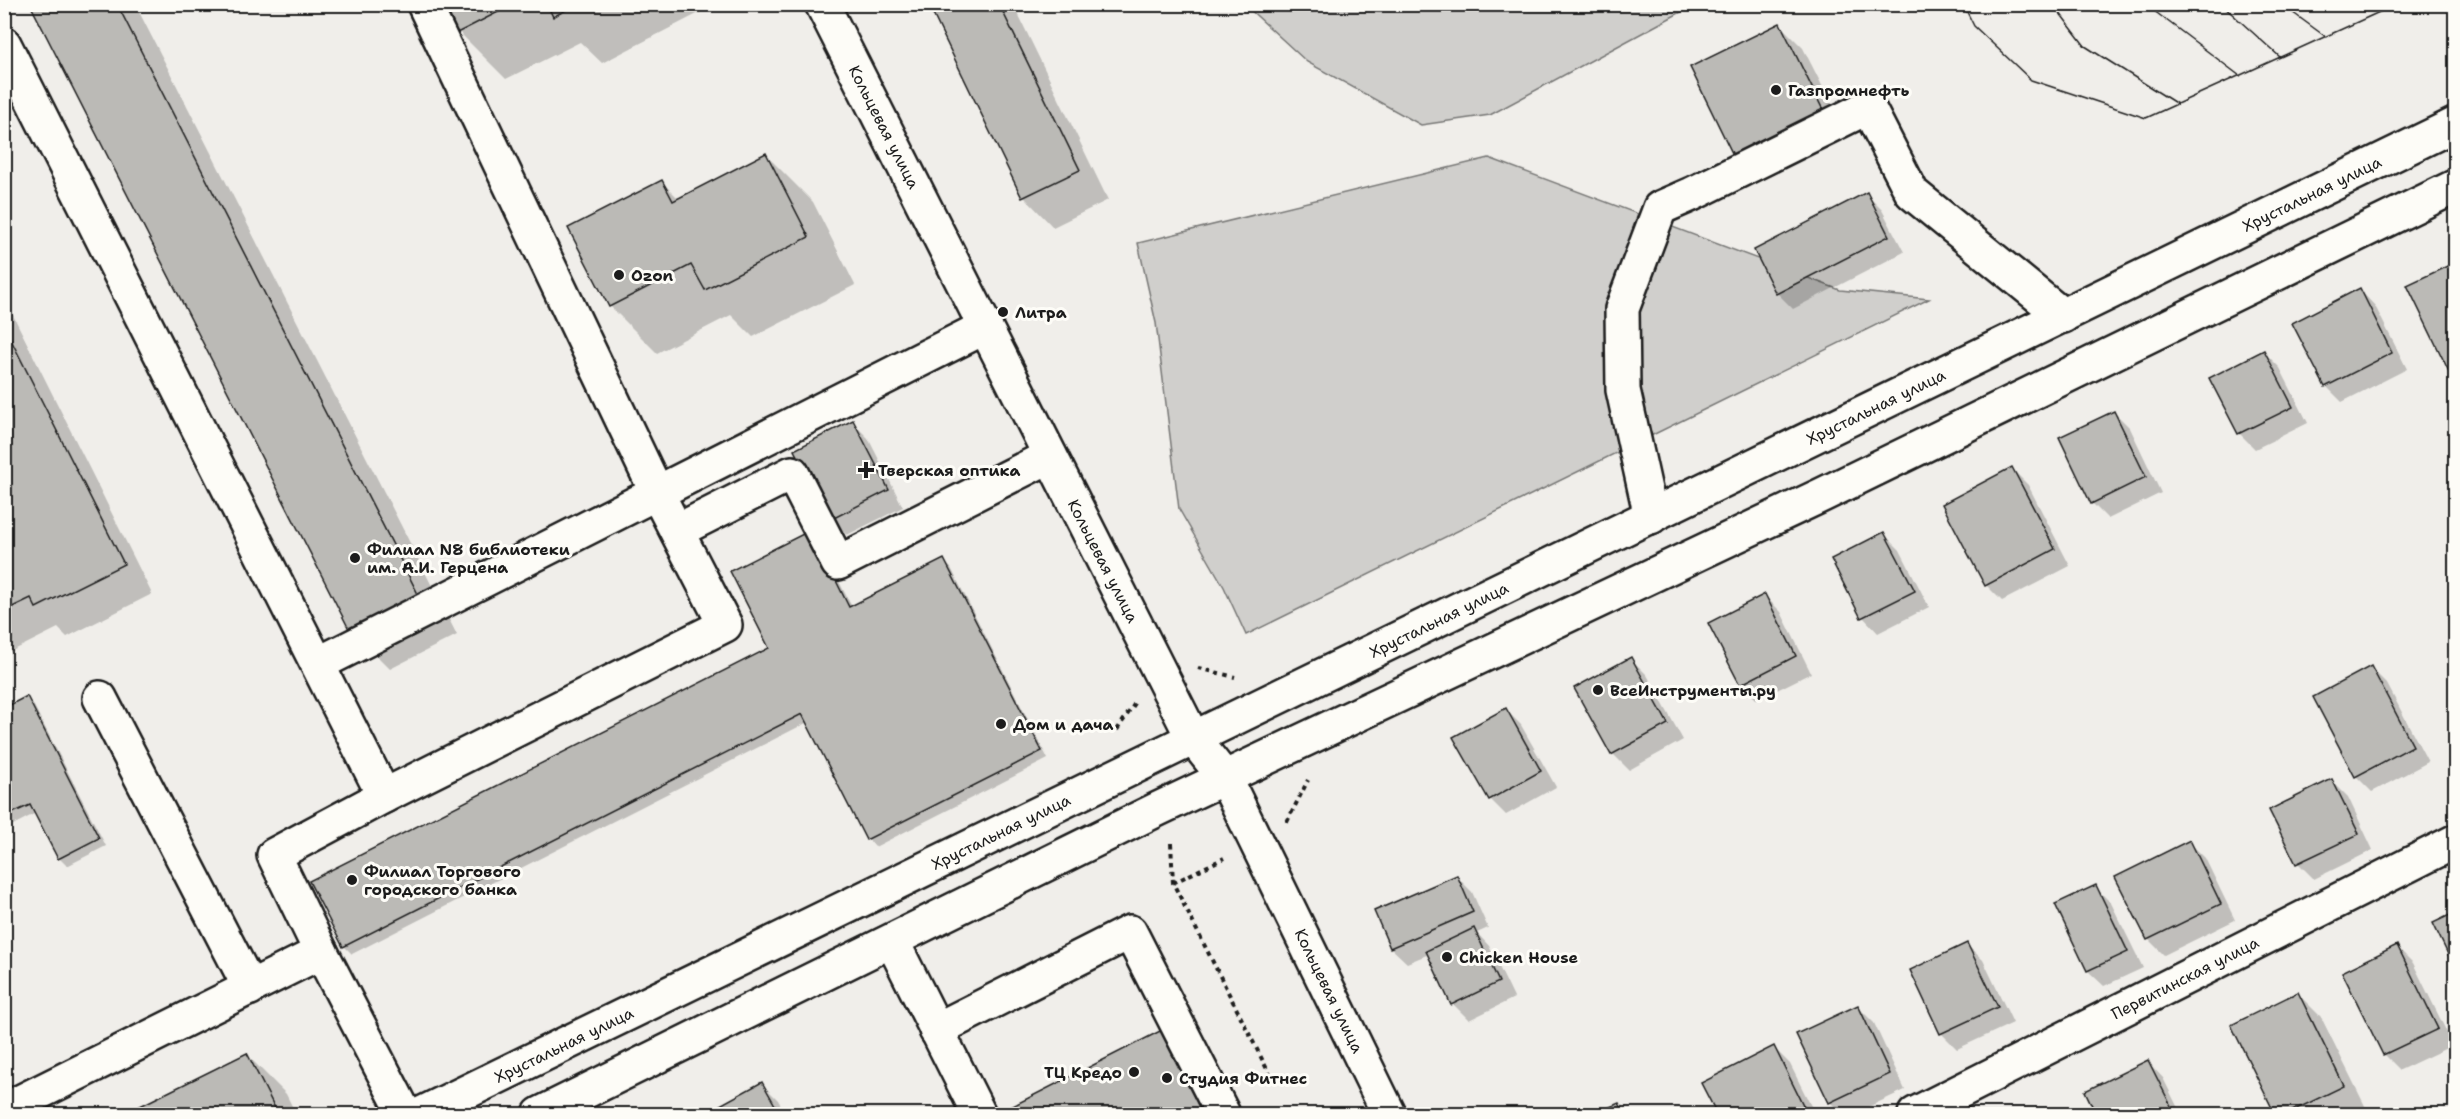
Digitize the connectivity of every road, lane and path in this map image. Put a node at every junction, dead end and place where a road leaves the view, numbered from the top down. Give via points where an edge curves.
1 (424, 4) edge
2 (822, 4) edge
3 (4, 44) edge
4 (2456, 124) edge
5 (2456, 186) edge
6 (2063, 316) junction
7 (985, 327) junction
8 (1050, 456) junction
9 (657, 493) junction
10 (1650, 517) junction
11 (677, 531) junction
12 (318, 664) junction
13 (1198, 668) dead end
14 (1237, 678) dead end
15 (100, 698) dead end
16 (1138, 698) dead end
17 (1117, 730) dead end
18 (1193, 738) junction
19 (1225, 778) junction
20 (384, 796) junction
21 (1171, 835) dead end
22 (2456, 841) edge
23 (1225, 858) dead end
24 (1173, 883) junction
25 (892, 941) junction
26 (321, 952) junction
27 (250, 988) junction
28 (936, 1030) junction
29 (1271, 1077) dead end
30 (4, 1110) edge
31 (405, 1114) edge
32 (421, 1114) edge
33 (540, 1114) edge
34 (979, 1114) edge
35 (1222, 1114) edge
36 (1389, 1114) edge
37 (1915, 1114) edge

1 - 9 main road
2 - 7 main road, Кольцевая улица
3 - 12 main road
4 - 6 main road, Хрустальная улица
5 - 19 main road via 1802,505
6 - 10 main road, Хрустальная улица
6 - 10 main road via 1912,193 1868,107 1660,208 1622,309 1623,390
7 - 8 main road, Кольцевая улица
7 - 9 main road
8 - 11 main road via 838,563 792,472
8 - 18 main road, Кольцевая улица
9 - 11 main road
9 - 12 main road
10 - 18 main road, Хрустальная улица
11 - 20 main road via 725,625
12 - 20 main road
13 - 14 path
15 - 27 main road
16 - 17 path
18 - 19 main road, Кольцевая улица
18 - 32 main road, Хрустальная улица
19 - 25 main road
19 - 36 main road, Кольцевая улица
20 - 26 main road via 274,855
21 - 24 path
22 - 37 main road, Первитинская улица
23 - 24 path
24 - 29 path
25 - 28 main road
25 - 33 main road
26 - 27 main road
26 - 31 main road
27 - 30 main road
28 - 34 main road
28 - 35 main road via 1130,932

